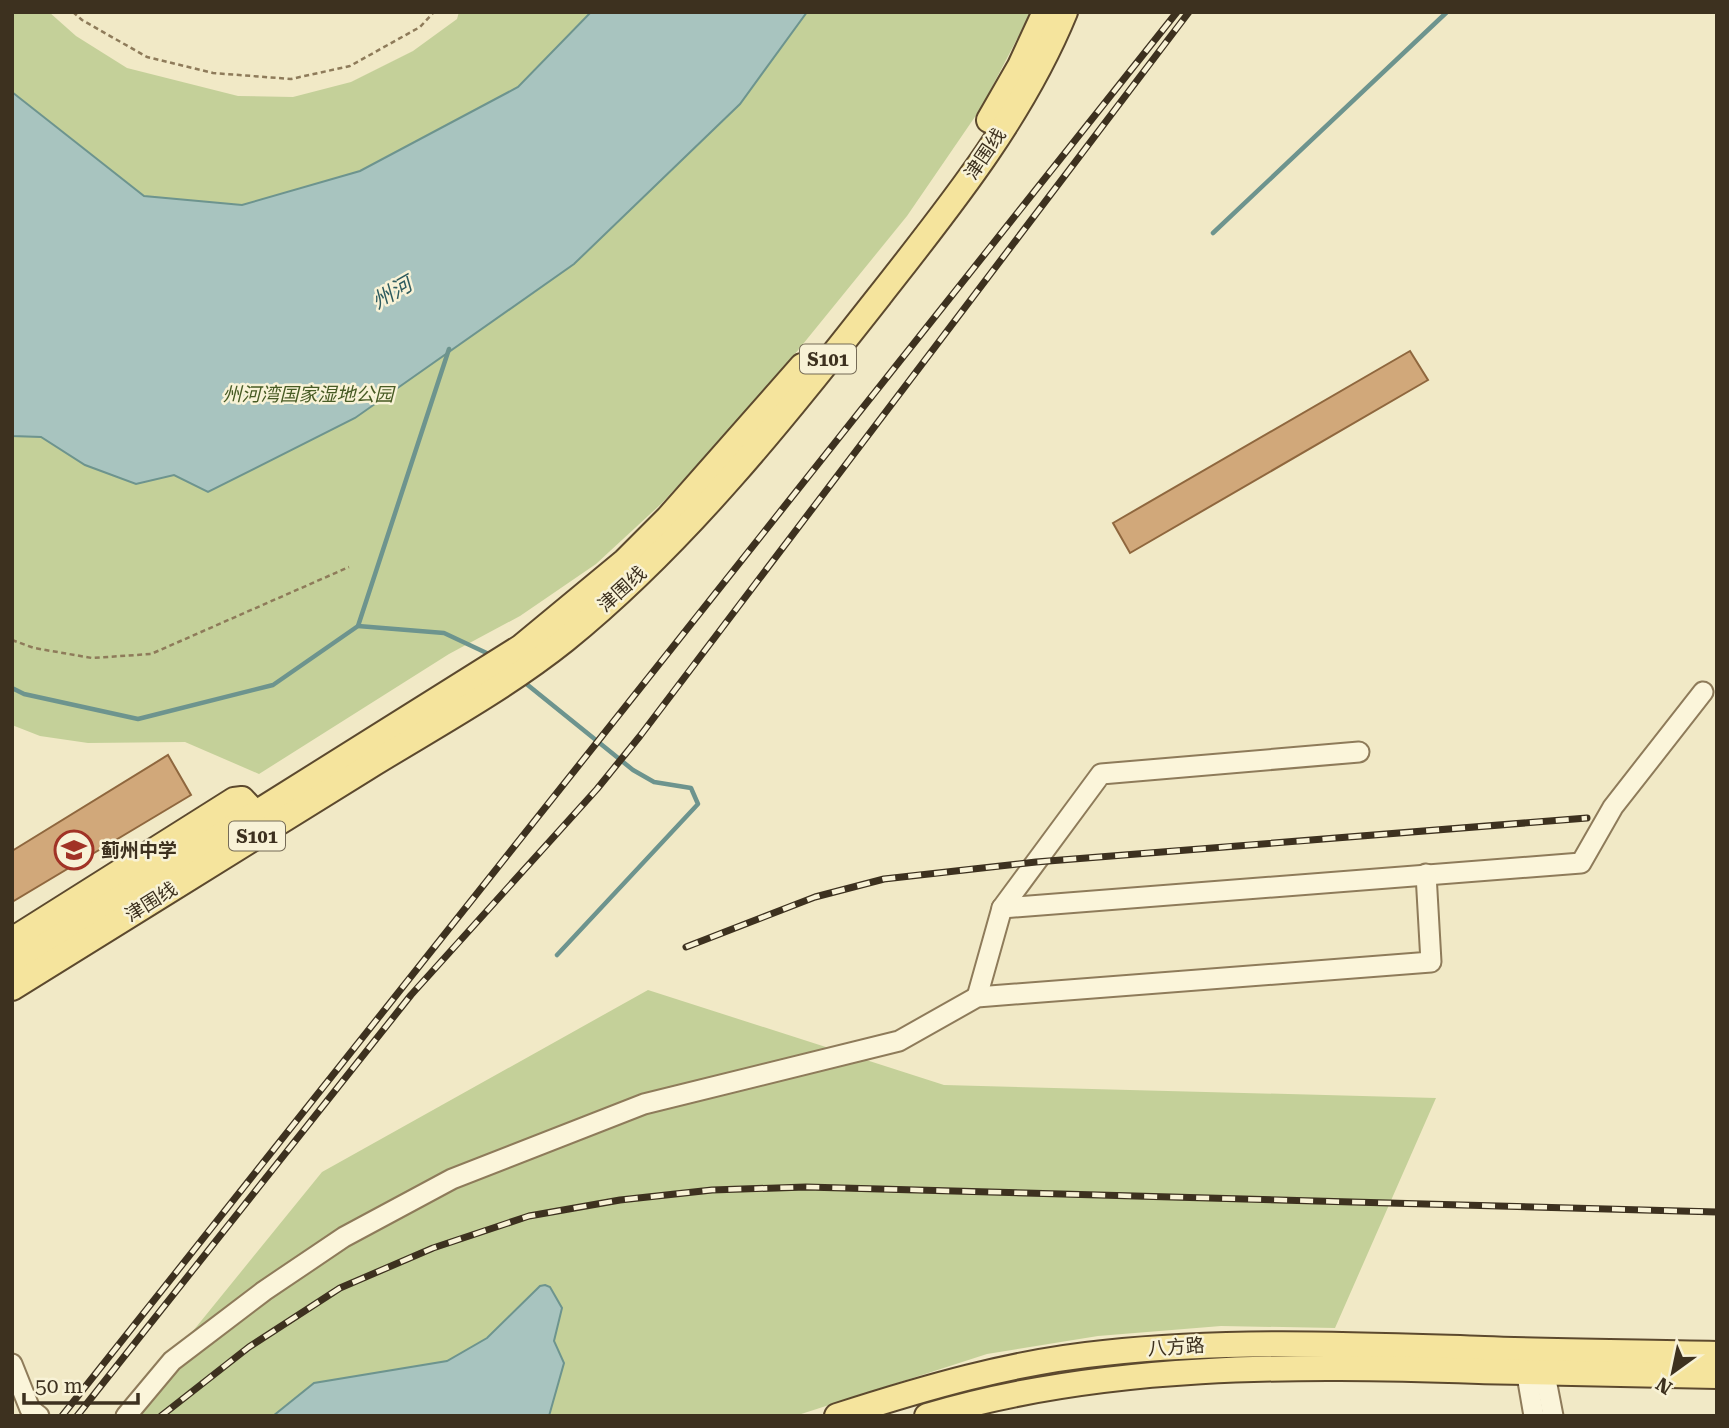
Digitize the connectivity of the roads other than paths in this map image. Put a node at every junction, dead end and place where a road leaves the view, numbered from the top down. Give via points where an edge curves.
1 (1045, 12) edge
2 (1065, 12) edge
3 (529, 654) junction
4 (494, 676) junction
5 (1703, 692) dead end
6 (1359, 752) dead end
7 (256, 814) junction
8 (1426, 874) junction
9 (1002, 908) junction
10 (12, 940) edge
11 (12, 966) edge
12 (12, 988) edge
13 (978, 997) junction
14 (1717, 1354) edge
15 (1533, 1361) junction
16 (12, 1364) edge
17 (1717, 1376) edge
18 (39, 1416) edge
19 (126, 1416) edge
20 (837, 1416) edge
21 (927, 1416) edge
22 (1534, 1416) edge
23 (1553, 1416) edge

1 - 3 main road, 津围线 / S101 via 980,134 939,194 827,336 668,518
2 - 3 main road, 津围线 / S101 via 1021,101 987,153 806,387 661,553 563,641
3 - 4 main road, 津围线 / S101
4 - 7 main road, 津围线 / S101
4 - 12 main road, 津围线 / S101
5 - 8 street via 1613,807 1581,863
6 - 9 street via 1101,774
7 - 10 main road via 242,799 233,800
7 - 11 main road, 津围线 / S101
8 - 9 street
8 - 13 street via 1431,962
9 - 13 street
13 - 19 street via 899,1041 644,1104 452,1179 344,1237 264,1291 172,1361
14 - 15 main road
15 - 17 main road
15 - 20 main road, 八方路 via 1262,1343 1102,1353 993,1370
15 - 21 main road, 八方路 via 1176,1373 1065,1385
15 - 22 street
15 - 23 street
16 - 18 street via 30,1409

